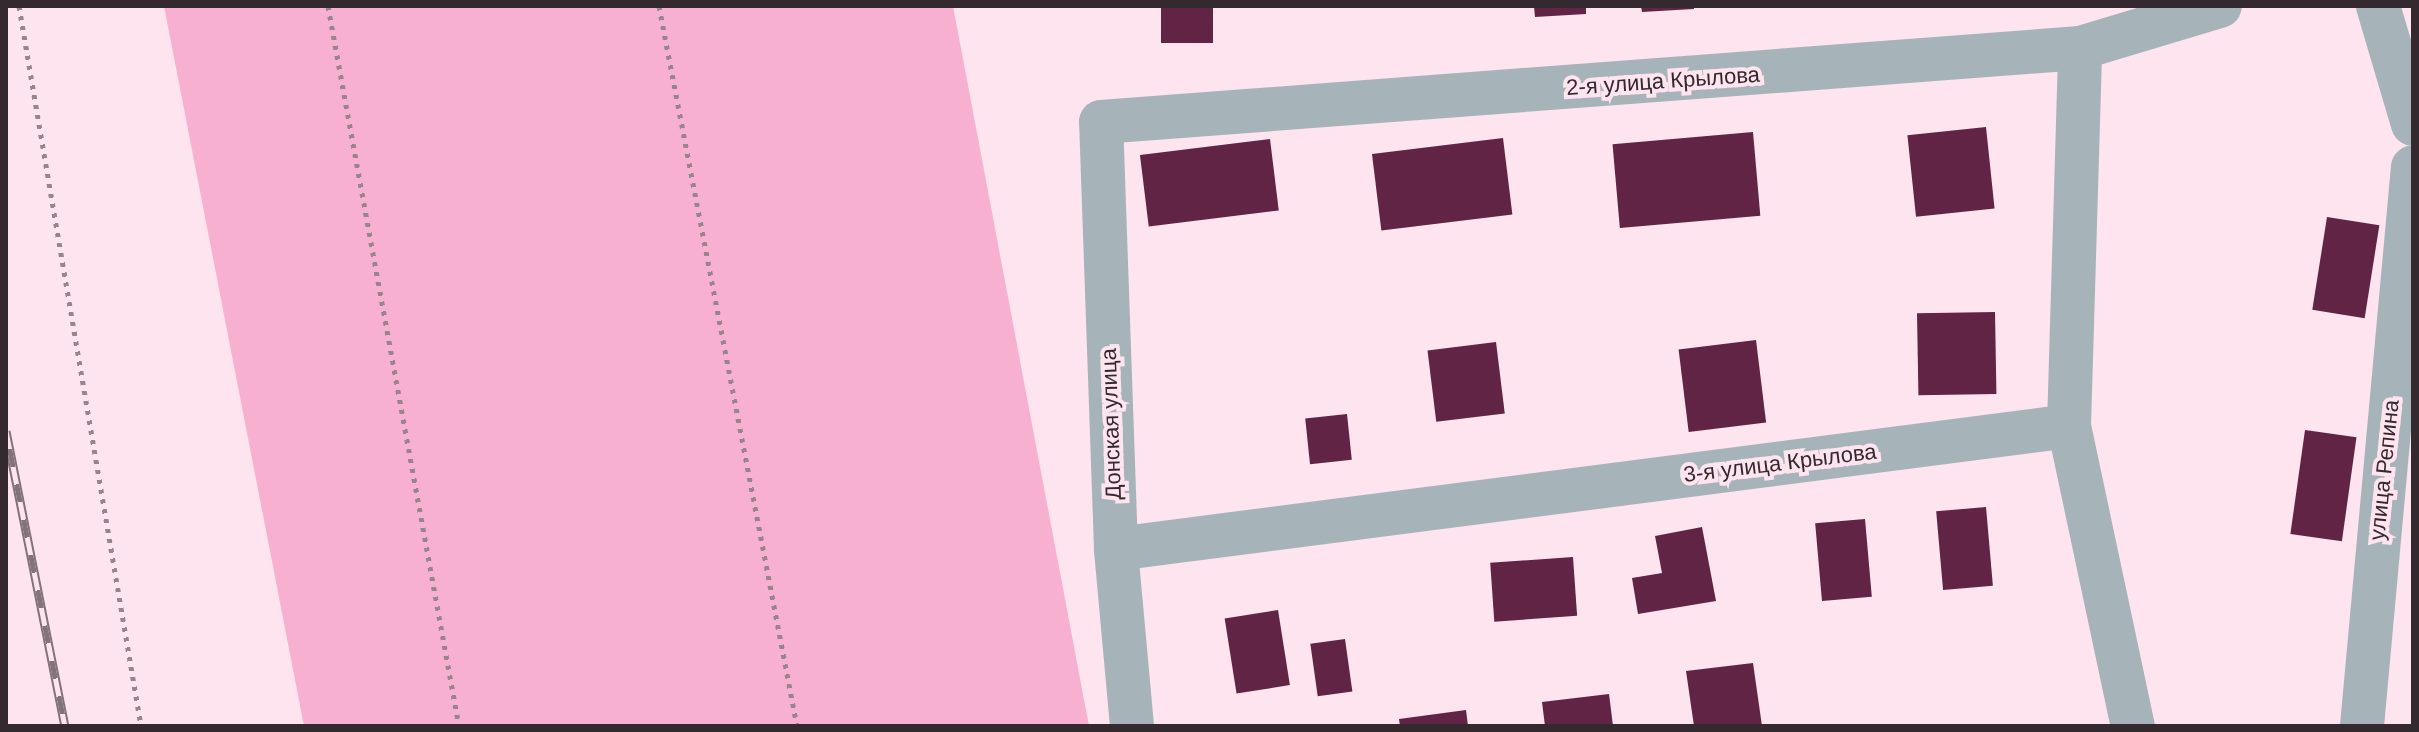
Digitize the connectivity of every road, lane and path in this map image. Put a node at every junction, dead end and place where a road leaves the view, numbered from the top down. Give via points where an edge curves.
1 (19, 6) edge
2 (328, 6) edge
3 (659, 6) edge
4 (2220, 6) edge
5 (2378, 6) edge
6 (2080, 48) junction
7 (1101, 122) joint
8 (2413, 124) edge
9 (2413, 167) edge
10 (2069, 426) junction
11 (1116, 549) junction
12 (141, 726) edge
13 (459, 726) edge
14 (797, 726) edge
15 (1132, 726) edge
16 (2133, 726) edge
17 (2362, 726) edge

1 - 12 path
2 - 13 path
3 - 14 path
4 - 6 street, 2-я улица Крылова
5 - 8 street
6 - 7 street, 2-я улица Крылова
6 - 10 street
7 - 11 street, Донская улица
9 - 17 street, улица Репина
10 - 11 street, 3-я улица Крылова
10 - 16 street
11 - 15 street, Донская улица

